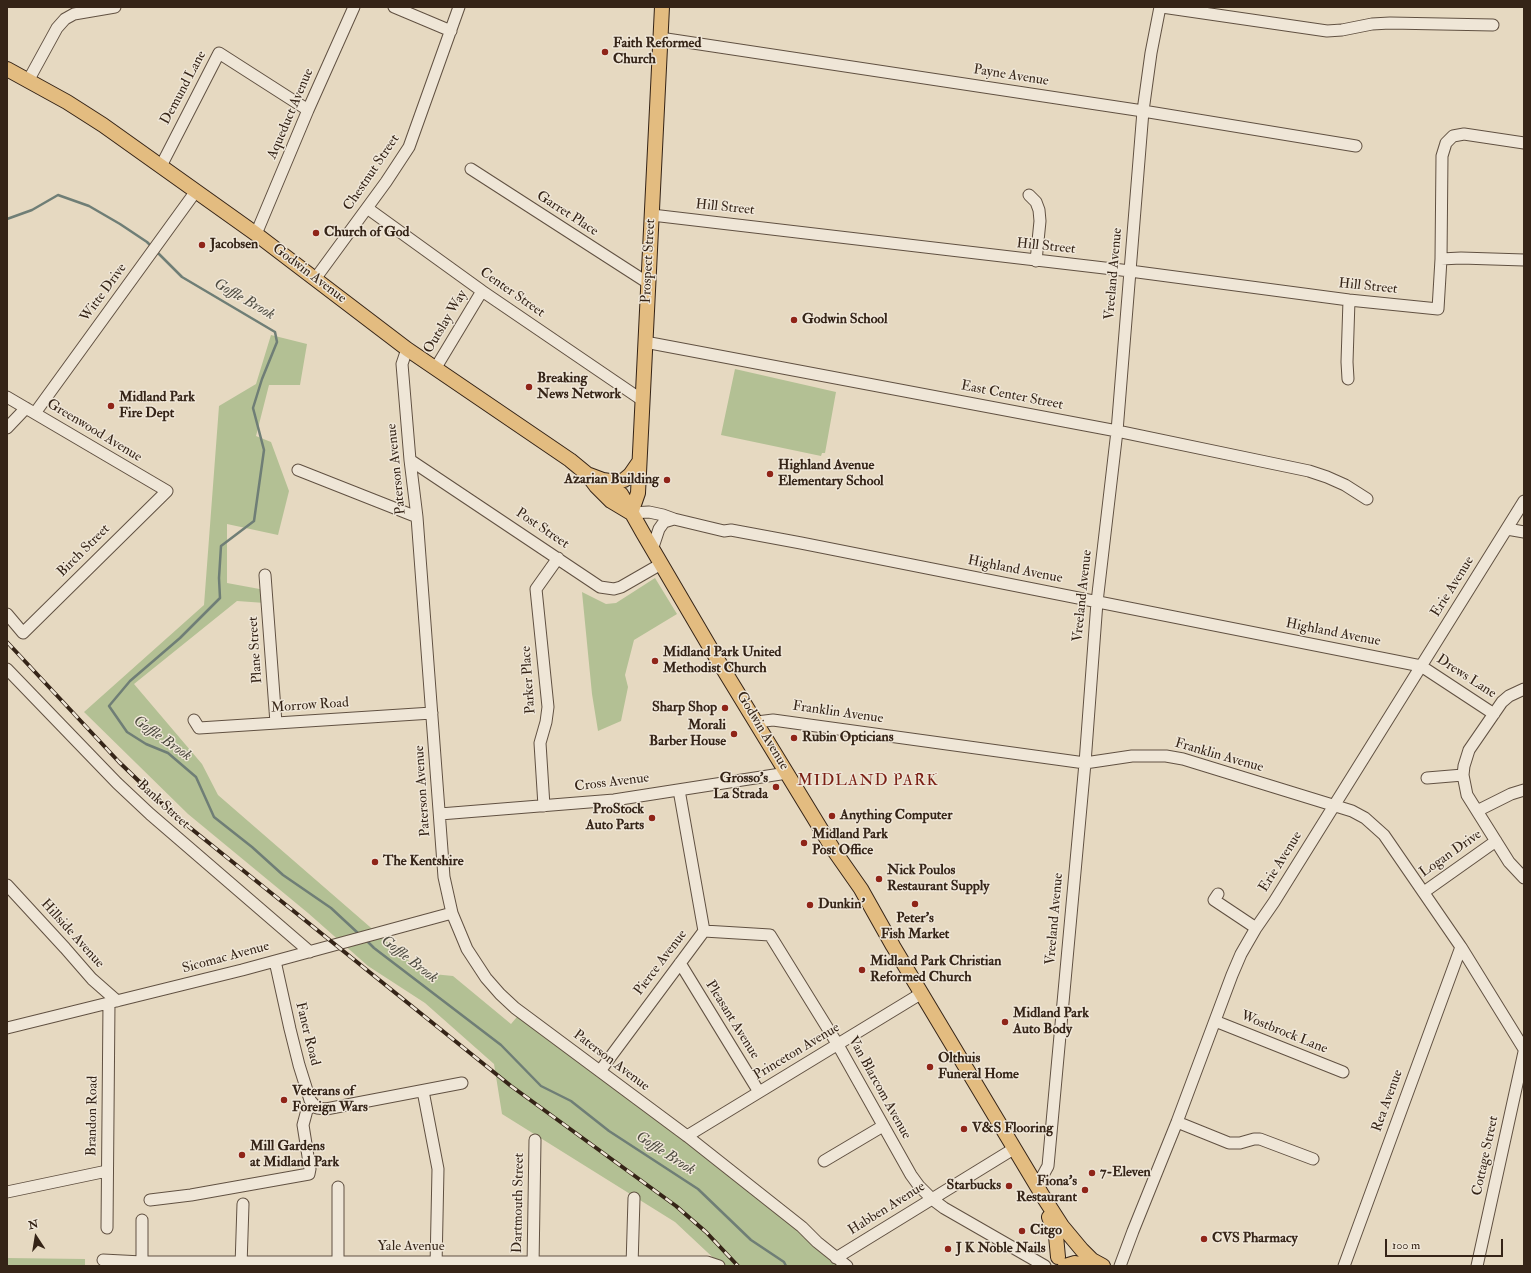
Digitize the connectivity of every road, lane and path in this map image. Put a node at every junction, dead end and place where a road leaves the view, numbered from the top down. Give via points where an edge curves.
1 (115, 7) edge
2 (354, 7) edge
3 (394, 7) edge
4 (460, 7) edge
5 (662, 7) edge
6 (1161, 7) edge
7 (1493, 24) dead end
8 (451, 31) junction
9 (660, 38) junction
10 (7, 69) edge
11 (28, 80) junction
12 (308, 110) junction
13 (1143, 111) junction
14 (1524, 143) edge
15 (1356, 146) dead end
16 (161, 166) junction
17 (471, 169) dead end
18 (196, 191) junction
19 (1029, 195) dead end
20 (367, 208) junction
21 (652, 215) junction
22 (256, 234) junction
23 (1440, 259) junction
24 (1524, 260) edge
25 (1036, 261) junction
26 (1130, 271) junction
27 (315, 279) junction
28 (648, 283) junction
29 (482, 291) junction
30 (1350, 300) junction
31 (645, 342) junction
32 (407, 349) junction
33 (435, 369) junction
34 (1348, 379) dead end
35 (7, 396) edge
36 (642, 400) junction
37 (31, 410) junction
38 (7, 428) edge
39 (1117, 431) junction
40 (410, 460) junction
41 (639, 462) junction
42 (298, 470) dead end
43 (587, 474) junction
44 (603, 480) junction
45 (167, 491) joint
46 (1367, 499) dead end
47 (1524, 501) edge
48 (631, 514) junction
49 (417, 517) junction
50 (674, 519) junction
51 (1506, 529) junction
52 (1524, 532) edge
53 (652, 550) junction
54 (558, 558) junction
55 (661, 564) junction
56 (265, 575) dead end
57 (1097, 602) junction
58 (7, 614) edge
59 (1421, 666) junction
60 (7, 669) edge
61 (1524, 689) edge
62 (432, 713) junction
63 (1494, 714) junction
64 (194, 720) dead end
65 (757, 722) junction
66 (276, 723) junction
67 (1085, 763) junction
68 (787, 773) junction
69 (1463, 775) junction
70 (1428, 778) dead end
71 (679, 790) junction
72 (1524, 790) edge
73 (1334, 805) junction
74 (544, 806) junction
75 (1477, 811) junction
76 (440, 814) junction
77 (1496, 841) junction
78 (1524, 878) edge
79 (7, 885) edge
80 (1424, 892) junction
81 (1218, 894) dead end
82 (452, 913) junction
83 (1256, 928) junction
84 (704, 931) junction
85 (1461, 947) junction
86 (310, 952) junction
87 (275, 961) junction
88 (680, 963) junction
89 (922, 993) junction
90 (113, 1002) junction
91 (1215, 1021) junction
92 (7, 1028) edge
93 (838, 1045) junction
94 (1524, 1050) edge
95 (600, 1071) junction
96 (1343, 1072) dead end
97 (462, 1083) dead end
98 (423, 1090) junction
99 (759, 1092) junction
100 (314, 1105) junction
101 (1177, 1122) junction
102 (883, 1126) junction
103 (687, 1136) junction
104 (535, 1140) dead end
105 (1015, 1148) junction
106 (1313, 1160) dead end
107 (824, 1161) dead end
108 (107, 1171) junction
109 (338, 1187) dead end
110 (7, 1192) edge
111 (1041, 1192) junction
112 (634, 1198) dead end
113 (932, 1199) junction
114 (150, 1200) dead end
115 (243, 1204) dead end
116 (142, 1220) dead end
117 (106, 1228) dead end
118 (1072, 1240) junction
119 (836, 1258) junction
120 (103, 1260) dead end
121 (1059, 1263) edge
122 (142, 1264) edge
123 (241, 1264) edge
124 (338, 1264) edge
125 (436, 1264) edge
126 (533, 1264) edge
127 (632, 1264) edge
128 (718, 1266) edge
129 (847, 1266) edge
130 (1045, 1266) edge
131 (1087, 1266) edge
132 (1104, 1266) edge
133 (1120, 1266) edge
134 (1344, 1266) edge
135 (1478, 1266) edge

1 - 11 street via 74,14 65,19 57,28
2 - 12 street, Aqueduct Avenue
3 - 8 street
4 - 8 street, Chestnut Street
5 - 9 main road, Prospect Street
6 - 7 street via 1328,31 1390,23
6 - 13 street, Vreeland Avenue via 1151,53
8 - 20 street, Chestnut Street via 410,147
9 - 13 street, Payne Avenue
9 - 21 main road, Prospect Street
10 - 11 main road, Godwin Avenue
11 - 16 main road, Godwin Avenue via 67,102
12 - 16 street, Demund Lane via 218,53
12 - 22 street, Aqueduct Avenue
13 - 15 street, Payne Avenue
13 - 26 street, Vreeland Avenue
14 - 23 street via 1464,134 1453,136 1446,143 1442,156
16 - 18 main road, Godwin Avenue
17 - 28 street, Garret Place
18 - 22 main road, Godwin Avenue
18 - 37 street, Witte Drive
19 - 25 street via 1039,210
20 - 27 street, Chestnut Street
20 - 29 street, Center Street
21 - 25 street, Hill Street
21 - 28 main road, Prospect Street
22 - 27 main road, Godwin Avenue
23 - 24 street
23 - 30 street, Hill Street via 1438,309
25 - 26 street, Hill Street
26 - 30 street, Hill Street
26 - 39 street, Vreeland Avenue
27 - 32 main road, Godwin Avenue
28 - 31 main road, Prospect Street
29 - 33 street, Outslay Way
29 - 36 street, Center Street
30 - 34 street
31 - 36 main road, Prospect Street
31 - 39 street, East Center Street
32 - 33 main road, Godwin Avenue
32 - 40 street, Paterson Avenue via 402,364
33 - 43 main road, Godwin Avenue via 488,403
35 - 37 street, Greenwood Avenue
36 - 41 main road, Prospect Street
37 - 38 street, Witte Drive
37 - 45 street, Greenwood Avenue
39 - 46 street, East Center Street via 1309,471 1345,485
39 - 57 street, Vreeland Avenue
40 - 49 street, Paterson Avenue
40 - 54 street, Post Street
41 - 44 main road via 624,480
41 - 48 main road, Prospect Street via 638,493
42 - 49 street
43 - 44 main road, Godwin Avenue
43 - 48 main road, Godwin Avenue via 611,501
44 - 48 main road, Godwin Avenue via 621,494
45 - 58 street, Birch Street via 24,633
47 - 51 street, Erie Avenue
48 - 50 street, Highland Avenue via 649,512
48 - 53 main road, Godwin Avenue
49 - 62 street, Paterson Avenue
50 - 53 street via 664,522 659,528
50 - 57 street, Highland Avenue via 724,531 731,530
51 - 52 street
51 - 59 street, Erie Avenue
53 - 55 main road, Godwin Avenue
54 - 55 street, Post Street via 606,589 621,588
54 - 74 street, Parker Place via 536,589 548,707 540,743
55 - 65 main road, Godwin Avenue
56 - 66 street, Plane Street
57 - 59 street, Highland Avenue
57 - 67 street, Vreeland Avenue
59 - 63 street, Drews Lane
59 - 73 street, Erie Avenue
60 - 86 street, Bank Street via 150,814
61 - 63 street via 1509,696
62 - 66 street, Morrow Road
62 - 76 street, Paterson Avenue
63 - 69 street via 1469,750
64 - 66 street, Morrow Road via 199,728
65 - 67 street, Franklin Avenue via 773,720
65 - 68 main road, Godwin Avenue
67 - 73 street, Franklin Avenue via 1132,756 1166,756
67 - 111 street, Vreeland Avenue via 1048,1166
68 - 71 street, Cross Avenue
68 - 89 main road, Godwin Avenue via 833,849 861,889
69 - 70 street
69 - 75 street via 1467,795
71 - 74 street, Cross Avenue via 614,800
71 - 84 street, Pierce Avenue
72 - 75 street
73 - 80 street, Franklin Avenue via 1352,811 1375,826
73 - 83 street, Erie Avenue
74 - 76 street, Cross Avenue
75 - 77 street
76 - 82 street, Paterson Avenue via 444,877
77 - 78 street via 1509,862
77 - 80 street, Logan Drive
79 - 90 street, Hillside Avenue
80 - 85 street, Franklin Avenue
81 - 83 street via 1214,900
82 - 86 street, Sicomac Avenue
82 - 95 street, Paterson Avenue via 467,950 500,994
83 - 91 street, Erie Avenue via 1232,975
84 - 88 street, Pierce Avenue
84 - 93 street, Van Blarcom Avenue via 770,935
85 - 94 street, Franklin Avenue
85 - 134 street, Rea Avenue
86 - 87 street, Sicomac Avenue
87 - 90 street, Sicomac Avenue
87 - 100 street, Faner Road via 297,1058 310,1100
88 - 95 street, Pierce Avenue
88 - 99 street, Pleasant Avenue
89 - 93 street, Princeton Avenue
89 - 105 main road, Godwin Avenue
90 - 92 street, Sicomac Avenue
90 - 108 street, Brandon Road
91 - 96 street, Wostbrock Lane
91 - 101 street, Erie Avenue
93 - 99 street, Princeton Avenue
93 - 102 street, Van Blarcom Avenue
94 - 135 street, Cottage Street
95 - 103 street, Paterson Avenue
97 - 98 street
98 - 100 street via 326,1109
98 - 125 street via 438,1169
99 - 103 street, Princeton Avenue
100 - 114 street via 308,1110 303,1125 309,1174
101 - 106 street via 1229,1143 1260,1139
101 - 133 street, Erie Avenue
102 - 107 street
102 - 113 street, Van Blarcom Avenue via 919,1186
103 - 119 street, Paterson Avenue
104 - 126 street, Dartmouth Street
105 - 111 main road, Godwin Avenue
105 - 113 street, Habben Avenue
108 - 110 street
108 - 117 street, Brandon Road
109 - 124 street
111 - 118 main road, Godwin Avenue
111 - 121 main road via 1056,1236
112 - 127 street
113 - 119 street, Habben Avenue
113 - 130 street, Van Blarcom Avenue
115 - 123 street
116 - 122 street
118 - 121 main road
118 - 132 main road, Godwin Avenue via 1084,1253
119 - 129 street, Paterson Avenue
120 - 122 street, Yale Avenue
121 - 131 main road
122 - 123 street, Yale Avenue
123 - 124 street, Yale Avenue
124 - 125 street, Yale Avenue
125 - 126 street, Yale Avenue
126 - 127 street, Yale Avenue
127 - 128 street, Yale Avenue via 707,1262

